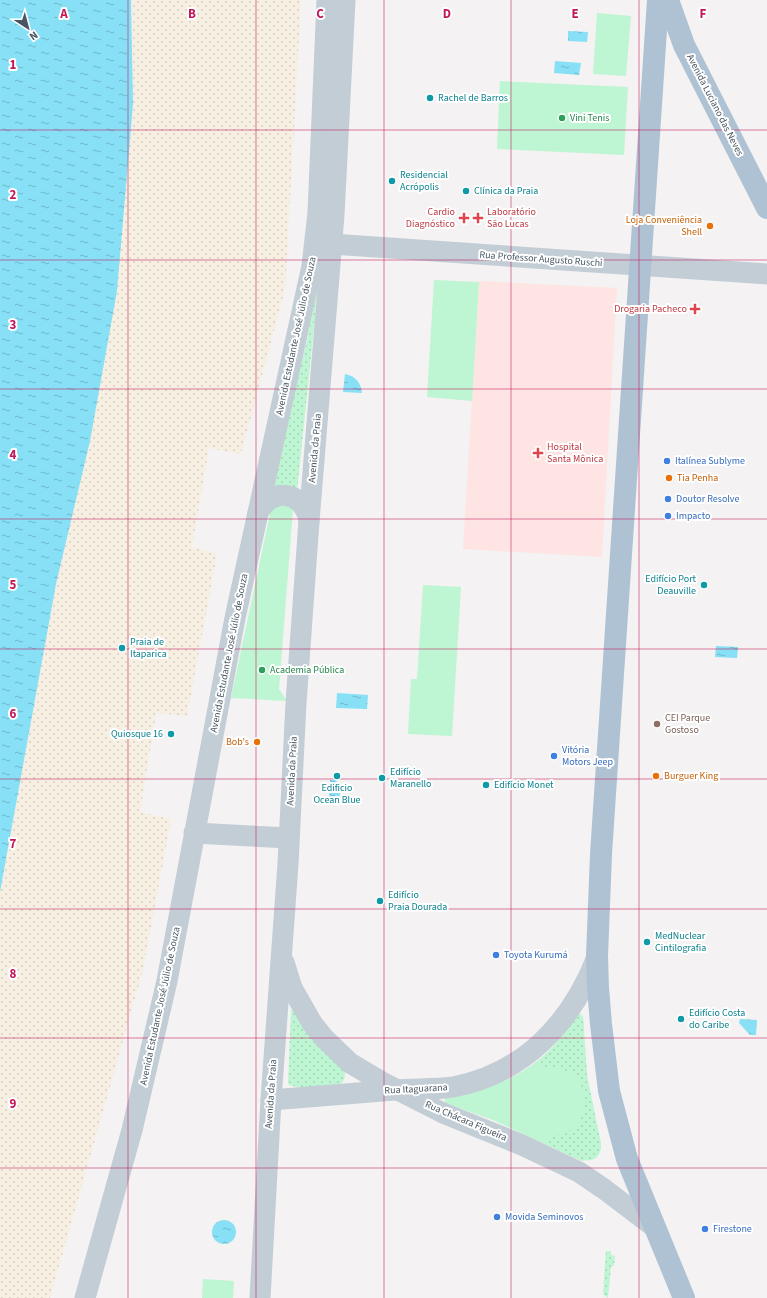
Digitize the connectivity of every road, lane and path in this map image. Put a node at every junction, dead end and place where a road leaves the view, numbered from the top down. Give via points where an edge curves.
1 (327, 0) edge
2 (346, 0) edge
3 (658, 0) edge
4 (668, 0) edge
5 (767, 208) edge
6 (323, 244) junction
7 (640, 266) junction
8 (767, 274) edge
9 (258, 513) junction
10 (309, 521) junction
11 (194, 833) junction
12 (289, 833) junction
13 (281, 950) junction
14 (597, 956) junction
15 (347, 1060) junction
16 (398, 1089) junction
17 (341, 1094) junction
18 (270, 1100) junction
19 (654, 1227) junction
20 (85, 1298) edge
21 (260, 1298) edge
22 (684, 1298) edge

1 - 6 street, Avenida Estudante José Júlio de Souza via 318,212
2 - 6 street, Avenida Estudante José Júlio de Souza
3 - 7 main road
4 - 5 main road, Avenida Luciano das Neves via 684,45
6 - 7 street, Rua Professor Augusto Ruschi
6 - 9 street, Avenida Estudante José Júlio de Souza via 312,266
6 - 10 street, Avenida da Praia
7 - 8 street, Rua Professor Augusto Ruschi
7 - 14 main road via 601,854
9 - 10 street via 261,506 273,497 287,495 294,497 305,507
9 - 11 street, Avenida Estudante José Júlio de Souza
10 - 12 street, Avenida da Praia
11 - 12 street via 268,837
11 - 20 street, Avenida Estudante José Júlio de Souza via 168,981 132,1130
12 - 13 street, Avenida da Praia
13 - 15 street, Rua Chácara Figueira via 292,988 301,1006 324,1038
13 - 18 street, Avenida da Praia
14 - 16 street, Rua Itaguarana via 588,980 568,1014 555,1030 524,1057 472,1082 436,1089
14 - 19 main road via 601,1024 609,1091 627,1159
15 - 16 street, Rua Chácara Figueira
15 - 17 street via 352,1066 354,1079 349,1088
16 - 17 street, Rua Itaguarana
16 - 19 street, Rua Chácara Figueira via 443,1113 522,1145 579,1172
17 - 18 street, Rua Itaguarana
18 - 21 street, Avenida da Praia
19 - 22 main road

